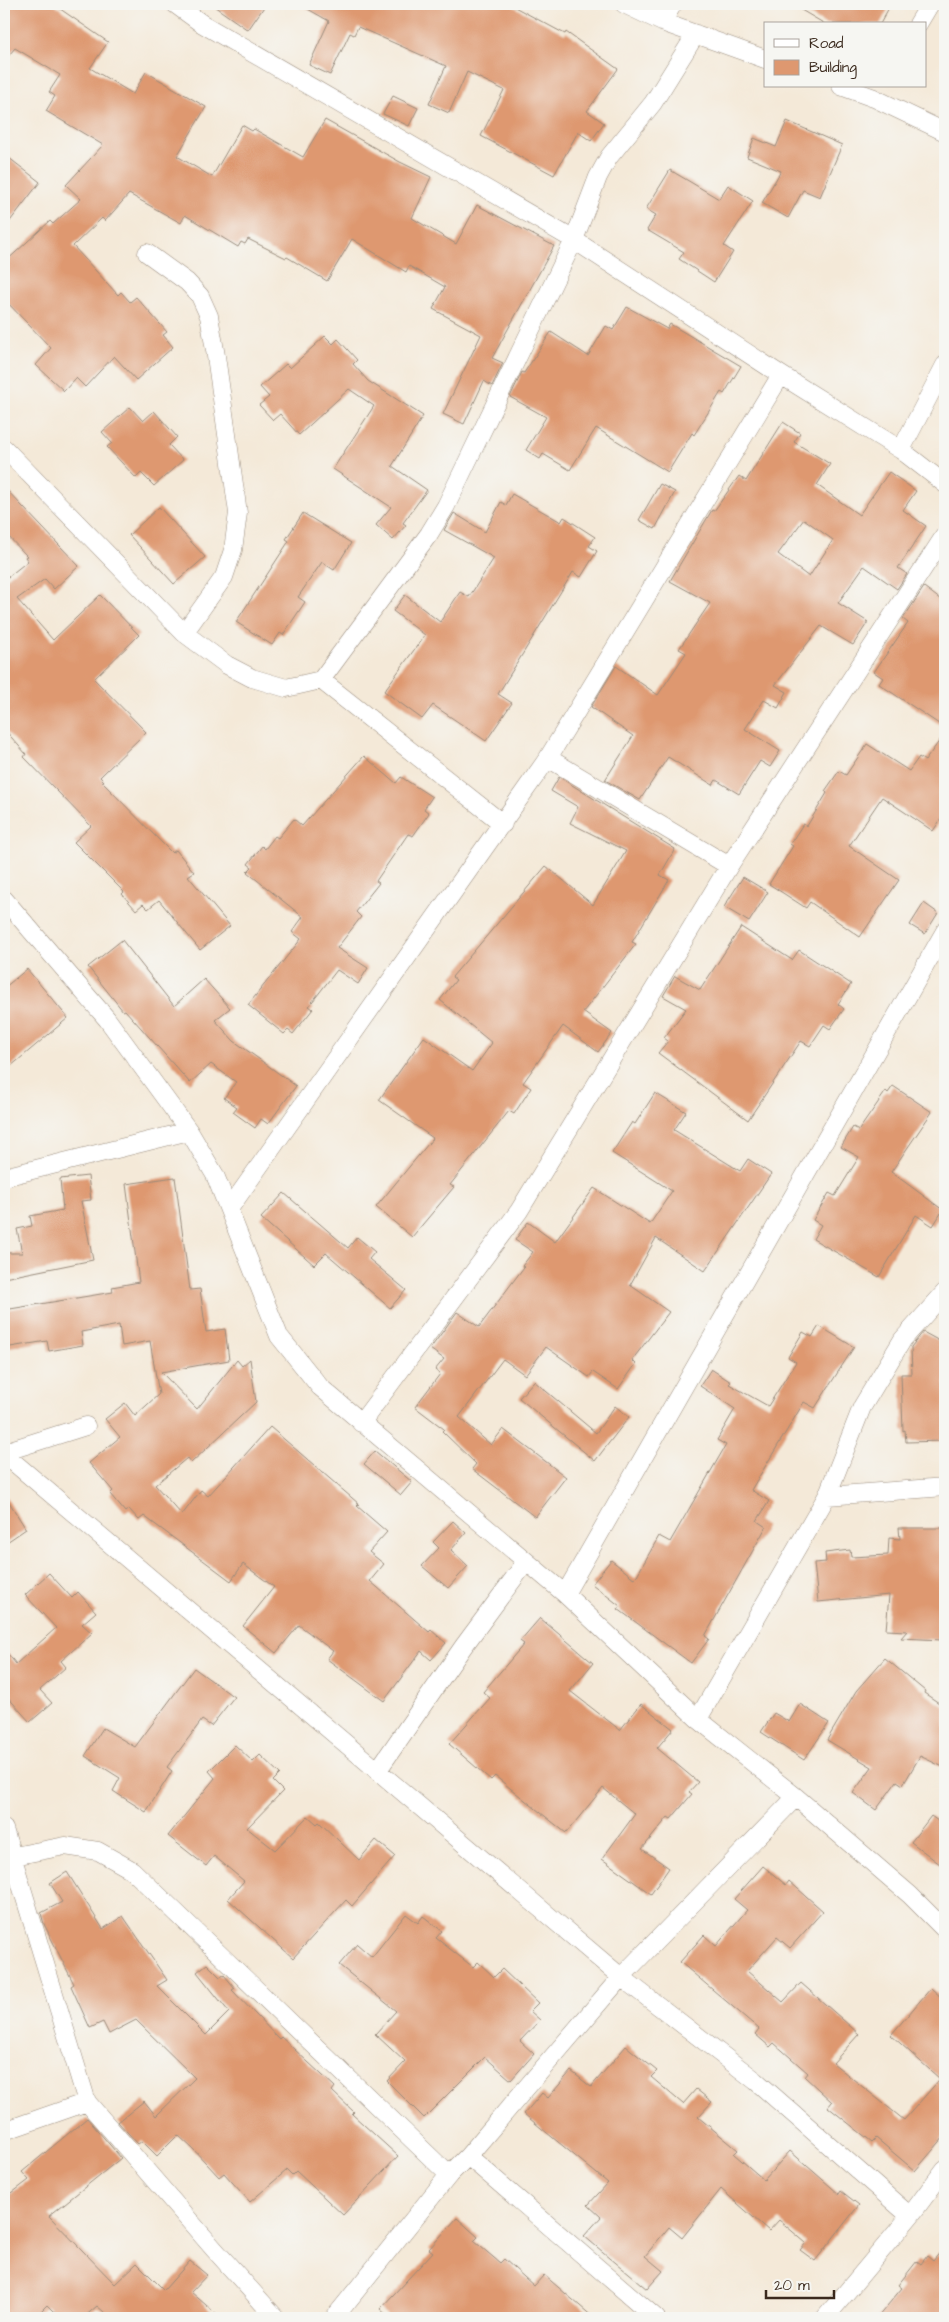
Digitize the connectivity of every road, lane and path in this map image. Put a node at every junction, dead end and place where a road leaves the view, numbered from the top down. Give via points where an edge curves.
1 (175, 4) edge
2 (624, 4) edge
3 (673, 4) edge
4 (930, 4) edge
5 (662, 22) junction
6 (919, 22) edge
7 (696, 34) junction
8 (764, 59) edge
9 (853, 88) edge
10 (878, 92) edge
11 (945, 132) edge
12 (574, 240) junction
13 (147, 253) dead end
14 (945, 364) edge
15 (781, 375) junction
16 (4, 448) edge
17 (902, 450) junction
18 (945, 484) edge
19 (945, 535) edge
20 (184, 633) junction
21 (321, 680) junction
22 (548, 758) junction
23 (503, 824) junction
24 (730, 866) junction
25 (4, 899) edge
26 (945, 931) edge
27 (190, 1131) junction
28 (4, 1178) edge
29 (229, 1209) junction
30 (945, 1292) edge
31 (361, 1423) junction
32 (86, 1426) dead end
33 (4, 1453) edge
34 (945, 1487) edge
35 (827, 1496) junction
36 (526, 1562) junction
37 (565, 1594) junction
38 (698, 1719) junction
39 (378, 1770) junction
40 (796, 1797) junction
41 (4, 1829) edge
42 (8, 1856) edge
43 (945, 1930) edge
44 (621, 1977) junction
45 (87, 2102) junction
46 (4, 2131) edge
47 (468, 2156) junction
48 (945, 2169) edge
49 (449, 2175) junction
50 (910, 2216) junction
51 (276, 2318) edge
52 (334, 2318) edge
53 (656, 2318) edge
54 (824, 2318) edge

1 - 12 street via 210,28
2 - 5 street
3 - 5 street
4 - 6 street
5 - 7 street
7 - 8 street
7 - 12 street via 653,103 609,157
9 - 10 street
10 - 11 street
12 - 15 street
12 - 21 street via 446,506 429,534
13 - 20 street via 188,282 200,296 209,316 238,513 233,550 224,576
14 - 17 street
15 - 17 street
15 - 22 street
16 - 20 street
17 - 18 street
19 - 24 street
20 - 21 street via 227,665 252,678 286,688
21 - 23 street
22 - 23 street
22 - 24 street
23 - 29 street
24 - 31 street via 519,1212
25 - 27 street via 107,1019
26 - 37 street
27 - 28 street
27 - 29 street via 215,1175
29 - 31 street via 279,1336 320,1388
30 - 35 street via 903,1339 862,1407
31 - 36 street
32 - 33 street
33 - 39 street
34 - 35 street
35 - 38 street
36 - 37 street
36 - 39 street
37 - 38 street
38 - 40 street
39 - 44 street
40 - 43 street via 910,1894
40 - 44 street
41 - 42 street
42 - 45 street
42 - 49 street via 65,1846 98,1851 132,1870
44 - 47 street
44 - 50 street via 756,2081
45 - 46 street
45 - 51 street
47 - 49 street
47 - 53 street
48 - 50 street
49 - 52 street
50 - 54 street

